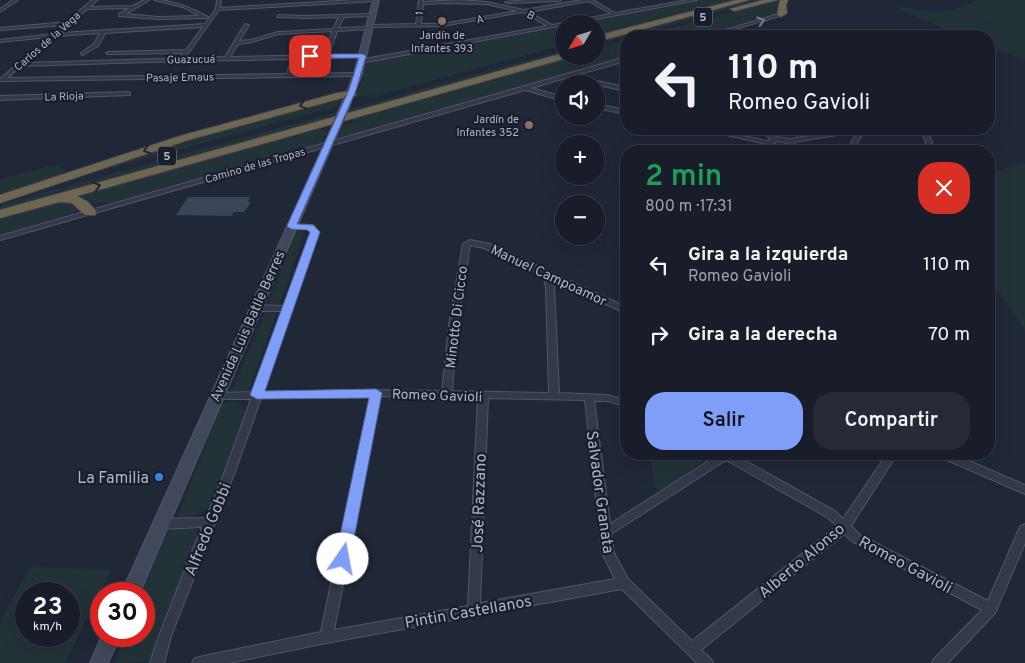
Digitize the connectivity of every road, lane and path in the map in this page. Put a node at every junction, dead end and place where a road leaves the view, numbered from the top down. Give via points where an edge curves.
1 (16, 0) edge
2 (94, 0) edge
3 (147, 0) edge
4 (156, 0) edge
5 (218, 0) edge
6 (267, 0) edge
7 (376, 0) edge
8 (567, 0) edge
9 (590, 0) edge
10 (695, 0) edge
11 (746, 0) edge
12 (773, 0) edge
13 (784, 0) edge
14 (477, 1) edge
15 (533, 1) edge
16 (300, 2) edge
17 (421, 2) edge
18 (493, 2) junction
19 (264, 6) junction
20 (132, 7) junction
21 (85, 8) junction
22 (218, 9) junction
23 (0, 11) edge
24 (524, 12) junction
25 (372, 15) junction
26 (615, 15) junction
27 (781, 15) joint
28 (280, 16) dead end
29 (342, 16) junction
30 (305, 17) junction
31 (605, 17) edge
32 (208, 18) junction
33 (67, 23) junction
34 (247, 25) dead end
35 (555, 25) edge
36 (206, 26) junction
37 (418, 26) junction
38 (551, 26) junction
39 (369, 27) junction
40 (0, 29) edge
41 (335, 30) junction
42 (631, 30) edge
43 (656, 30) edge
44 (728, 30) edge
45 (299, 31) junction
46 (103, 32) junction
47 (620, 33) edge
48 (53, 35) junction
49 (605, 37) edge
50 (620, 40) edge
51 (0, 42) edge
52 (236, 43) junction
53 (605, 44) edge
54 (555, 50) edge
55 (186, 52) junction
56 (108, 53) dead end
57 (82, 54) dead end
58 (326, 56) junction
59 (295, 57) junction
60 (226, 58) junction
61 (242, 58) junction
62 (362, 58) junction
63 (181, 59) junction
64 (555, 59) edge
65 (620, 61) edge
66 (20, 65) junction
67 (358, 74) junction
68 (290, 75) junction
69 (569, 75) edge
70 (234, 76) junction
71 (555, 79) edge
72 (1, 81) edge
73 (605, 85) edge
74 (525, 88) junction
75 (620, 88) edge
76 (128, 94) dead end
77 (555, 96) edge
78 (350, 97) junction
79 (0, 98) edge
80 (605, 108) edge
81 (620, 111) edge
82 (731, 135) edge
83 (770, 135) edge
84 (831, 135) edge
85 (775, 139) junction
86 (768, 143) junction
87 (328, 144) junction
88 (790, 144) junction
89 (771, 145) edge
90 (785, 145) edge
91 (0, 199) edge
92 (45, 201) junction
93 (0, 203) edge
94 (90, 212) junction
95 (0, 214) edge
96 (291, 226) junction
97 (0, 238) edge
98 (470, 242) joint
99 (547, 274) junction
100 (620, 307) edge
101 (255, 308) junction
102 (287, 309) junction
103 (376, 393) junction
104 (447, 394) junction
105 (257, 395) junction
106 (216, 396) junction
107 (482, 396) junction
108 (554, 396) junction
109 (589, 397) junction
110 (620, 400) edge
111 (716, 460) edge
112 (736, 460) edge
113 (888, 460) edge
114 (958, 460) edge
115 (1025, 490) edge
116 (210, 522) junction
117 (161, 524) junction
118 (844, 527) junction
119 (1025, 529) edge
120 (606, 532) junction
121 (135, 582) edge
122 (624, 583) junction
123 (474, 609) junction
124 (991, 609) junction
125 (326, 637) junction
126 (106, 647) edge
127 (692, 649) junction
128 (99, 663) edge
129 (157, 663) edge
130 (199, 663) edge
131 (706, 663) edge
132 (939, 663) edge

1 - 23 street
2 - 21 street, Carlos de la Vega
3 - 20 street
4 - 32 street via 184,6
5 - 22 street
6 - 19 street
7 - 16 street
7 - 25 main road, Avenida Luis Batlle Berres
8 - 15 street
9 - 24 street, A
9 - 26 street
10 - 26 street
11 - 42 highway, 5
12 - 43 highway, 5
13 - 27 highway
14 - 17 street, B
14 - 18 street, B
15 - 18 street
16 - 19 street
17 - 37 street, 1
18 - 24 street, B
19 - 22 street
20 - 21 street
20 - 32 street via 121,14
21 - 33 street, Carlos de la Vega
22 - 32 street
24 - 37 street, A via 442,26
24 - 38 street, B
25 - 29 street
25 - 39 main road, Avenida Luis Batlle Berres
26 - 31 street
44 -> 27 street
28 - 30 street
29 - 30 street
29 - 41 street
30 - 45 street
32 - 36 street
33 - 40 street
33 - 48 street, Carlos de la Vega
34 - 52 street
35 - 38 street
36 - 46 street
36 - 55 street
37 - 39 street, A
38 - 62 street
39 - 41 street, A
39 - 62 main road, Avenida Luis Batlle Berres
41 - 45 street, A
41 - 58 street
45 - 52 street, A
46 - 48 street
46 - 57 street via 96,45
47 - 49 highway, 5
48 - 51 street
48 - 66 street, Carlos de la Vega
50 - 53 highway
52 - 60 street
54 - 93 highway, 5
55 - 56 street
55 - 63 street
58 - 59 street, Guazucuá
58 - 62 street, Guazucuá
59 - 61 street, Guazucuá
59 - 68 street
60 - 61 street, Guazucuá
60 - 63 street, Guazucuá
61 - 70 street
62 - 67 main road, Avenida Luis Batlle Berres
63 - 66 street, Guazucuá
92 -> 64 highway, 5
65 - 69 street, Camino de las Tropas
66 - 72 street, Carlos de la Vega
67 - 68 street, Pasaje Emaus
67 - 78 main road, Avenida Luis Batlle Berres
68 - 70 street, Pasaje Emaus
70 - 72 street, Pasaje Emaus
71 - 74 street, Camino de las Tropas
73 - 75 street
74 - 77 street
74 - 87 street, Camino de las Tropas
76 - 79 street, La Rioja
78 - 87 main road, Avenida Luis Batlle Berres, bridge
78 -> 91 highway via 184,138
80 - 81 street
82 - 86 street
83 - 85 street
84 - 88 street
85 - 86 street
85 - 88 street
86 - 89 street
87 - 94 street, Camino de las Tropas
87 - 96 main road, Avenida Luis Batlle Berres
88 - 90 street
92 - 94 highway via 76,200
92 - 95 highway, 5
94 - 97 street, Camino de las Tropas
96 - 101 main road, Avenida Luis Batlle Berres
96 - 102 street, Alfredo Gobbi via 310,227 315,232
98 - 99 street, Manuel Campoamor via 487,246
98 - 104 street, Minotto Di Cicco via 464,255 453,325
99 - 100 street, Manuel Campoamor
99 - 108 street
101 - 102 street
101 - 106 main road, Avenida Luis Batlle Berres
102 - 105 street, Alfredo Gobbi
103 - 104 street, Romeo Gavioli
103 - 105 street, Romeo Gavioli
103 - 125 street
104 - 107 street, Romeo Gavioli
105 - 106 street, Romeo Gavioli
105 - 116 street, Alfredo Gobbi
106 - 117 main road, Avenida Luis Batlle Berres
107 - 108 street, Romeo Gavioli
107 - 123 street, José Razzano
108 - 109 street, Romeo Gavioli
109 - 110 street, Romeo Gavioli
109 - 120 street, Salvador Granata
111 - 120 street
112 - 118 street, Romeo Gavioli via 831,514
113 - 118 street, Alberto Alonso
114 - 115 street
116 - 117 street
116 - 129 street, Alfredo Gobbi
117 - 121 main road, Avenida Luis Batlle Berres
118 - 124 street, Romeo Gavioli via 856,538
118 - 127 street, Alberto Alonso
119 - 124 street
120 - 122 street, Salvador Granata via 610,558
122 - 123 street, Pintin Castellanos
122 - 127 street
123 - 125 street, Pintin Castellanos
124 - 132 street
125 - 130 street, Pintin Castellanos
126 - 128 main road
127 - 131 street

